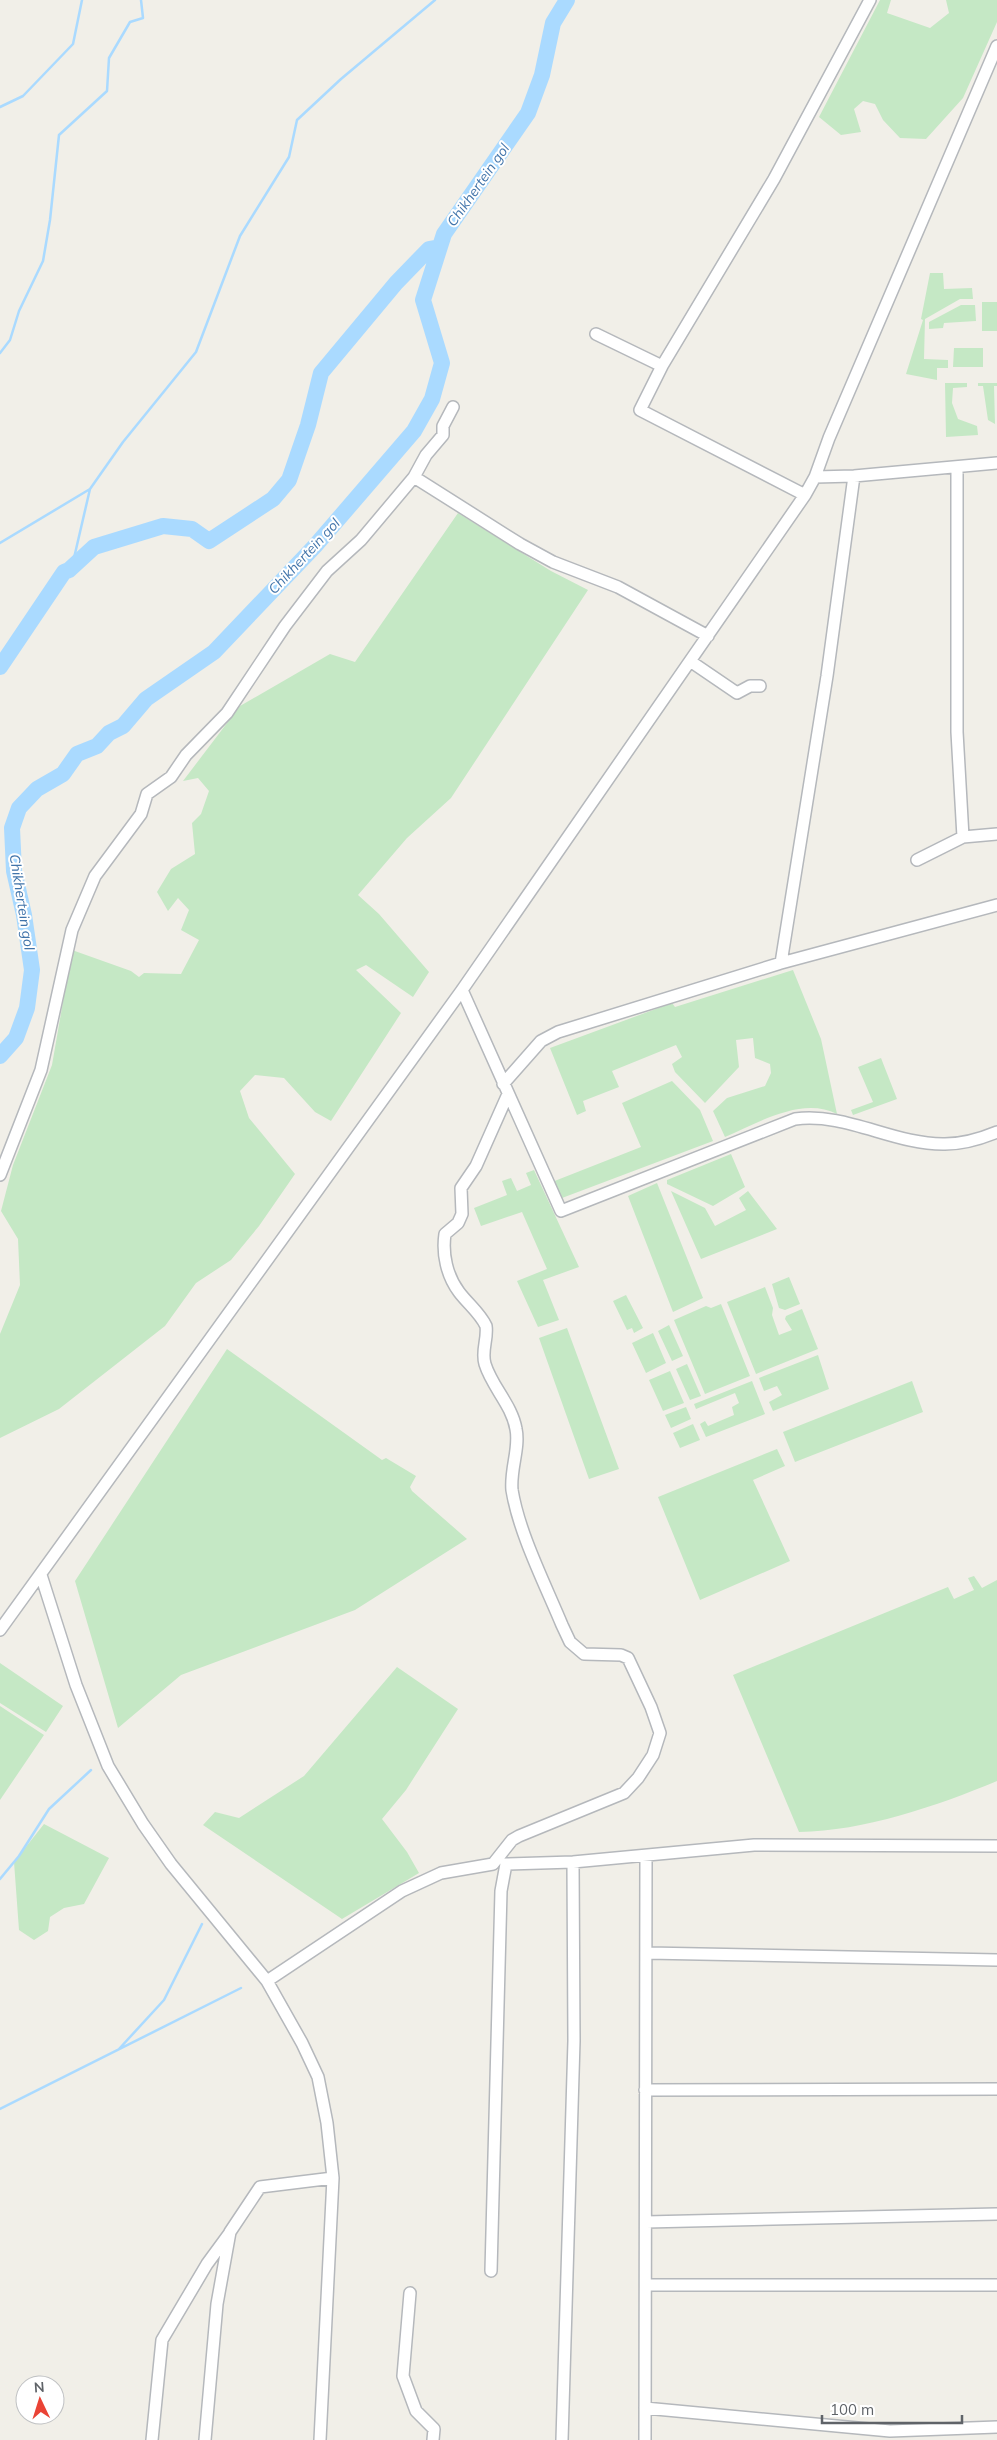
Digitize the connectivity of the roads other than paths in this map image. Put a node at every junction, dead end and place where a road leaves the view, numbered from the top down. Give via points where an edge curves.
1 (870, 0) edge
2 (997, 46) edge
3 (596, 334) dead end
4 (662, 366) junction
5 (453, 407) dead end
6 (997, 463) edge
7 (957, 467) junction
8 (854, 476) junction
9 (414, 477) junction
10 (815, 477) junction
11 (805, 495) junction
12 (708, 636) junction
13 (690, 661) junction
14 (760, 686) dead end
15 (997, 834) edge
16 (963, 837) junction
17 (917, 860) dead end
18 (997, 905) edge
19 (781, 963) junction
20 (462, 990) junction
21 (506, 1089) junction
22 (997, 1132) edge
23 (0, 1175) edge
24 (41, 1575) junction
25 (0, 1630) edge
26 (997, 1846) edge
27 (646, 1856) junction
28 (573, 1862) junction
29 (493, 1864) junction
30 (506, 1864) junction
31 (648, 1953) junction
32 (997, 1960) edge
33 (267, 1980) junction
34 (997, 2089) edge
35 (645, 2090) junction
36 (333, 2178) junction
37 (997, 2214) edge
38 (646, 2222) junction
39 (230, 2232) junction
40 (491, 2271) dead end
41 (646, 2285) junction
42 (997, 2285) edge
43 (410, 2293) dead end
44 (645, 2408) junction
45 (997, 2427) edge
46 (152, 2440) edge
47 (204, 2440) edge
48 (320, 2440) edge
49 (434, 2440) edge
50 (562, 2440) edge
51 (645, 2440) edge

1 - 4 street via 774,179
2 - 10 street via 828,438
3 - 4 street
4 - 11 street via 640,410
5 - 9 street via 443,426 443,435 426,455
6 - 7 street
7 - 8 street
7 - 16 street via 956,732
8 - 10 street
8 - 19 street via 827,676
9 - 12 street via 553,562 618,587
9 - 23 street via 361,540 327,571 285,626 227,714 186,755 171,777 147,794 141,814 95,876 72,930 42,1070
10 - 11 street
11 - 12 street
12 - 13 street
13 - 14 street via 737,693 750,686
13 - 20 street
15 - 16 street
16 - 17 street
18 - 19 street
19 - 21 street via 558,1032 541,1042
20 - 21 street
20 - 24 street
21 - 22 street via 561,1211 795,1119 813,1116 916,1141 944,1144 973,1141
21 - 29 street via 476,1166 461,1188 462,1214 458,1224 445,1234 443,1246 447,1267 458,1290 486,1326 485,1364 517,1430 512,1468 516,1508 562,1626 570,1642 584,1654 628,1658 660,1733 653,1755 624,1793 519,1836
24 - 25 street
24 - 33 street via 76,1685 108,1766 171,1864
26 - 27 street via 754,1845
27 - 28 street
27 - 31 street
28 - 30 street
28 - 50 street via 574,2041
29 - 30 street
29 - 33 street via 441,1873 402,1891
30 - 40 street via 500,1901
31 - 32 street
31 - 35 street
33 - 36 street via 318,2077
34 - 35 street
35 - 38 street
36 - 39 street via 260,2186
36 - 48 street
37 - 38 street
38 - 41 street
39 - 46 street via 206,2264 162,2340
39 - 47 street via 218,2304
41 - 42 street
41 - 44 street
43 - 49 street via 403,2376 416,2411 434,2429
44 - 45 street via 890,2431
44 - 51 street

